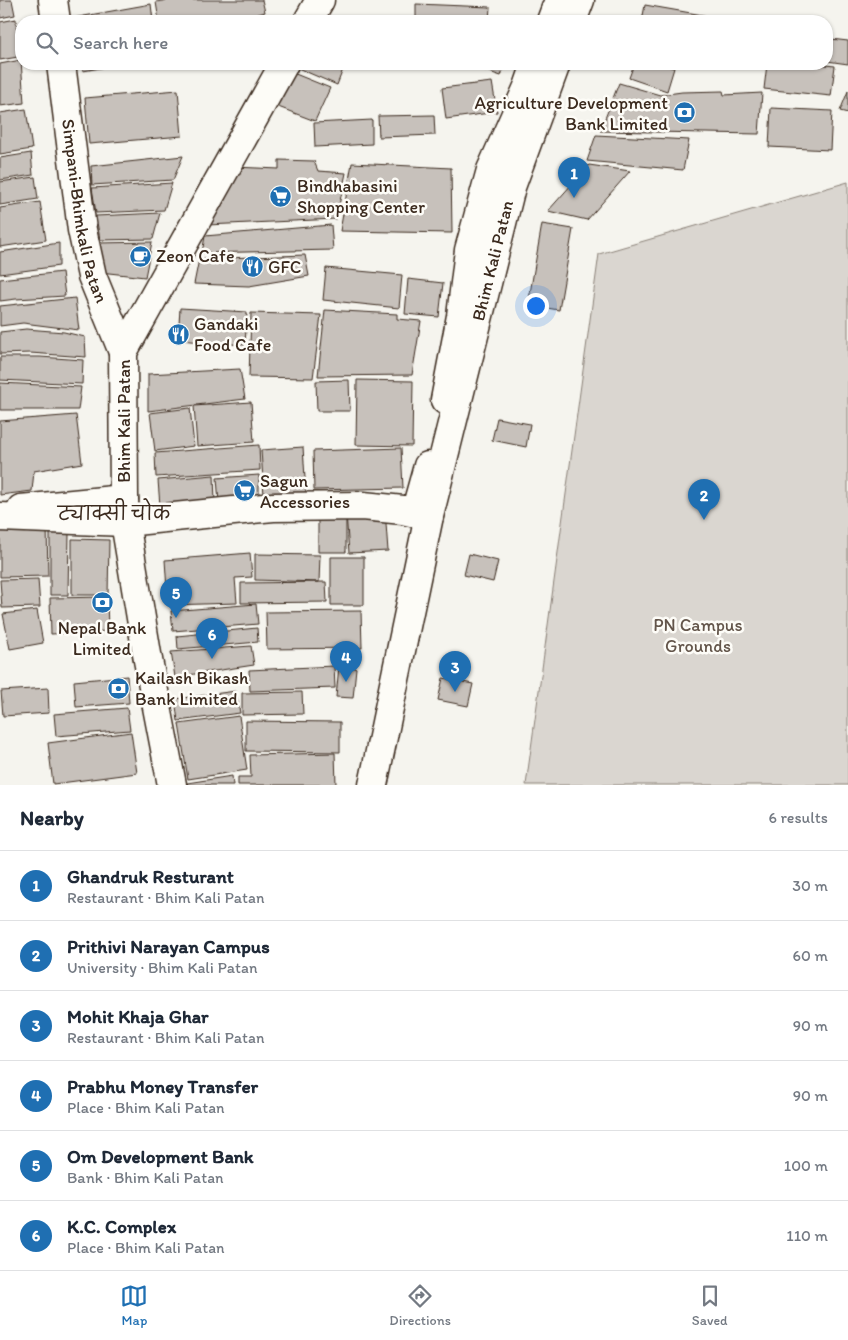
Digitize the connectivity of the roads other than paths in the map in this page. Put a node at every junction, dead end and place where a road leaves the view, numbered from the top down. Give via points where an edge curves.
1 (53, 0) edge
2 (320, 0) edge
3 (559, 0) edge
4 (580, 0) edge
5 (55, 15) edge
6 (311, 15) edge
7 (553, 15) edge
8 (574, 15) edge
9 (62, 70) edge
10 (281, 70) edge
11 (534, 70) edge
12 (554, 70) edge
13 (123, 352) junction
14 (124, 511) junction
15 (0, 512) edge
16 (422, 514) junction
17 (0, 517) edge
18 (172, 785) edge
19 (373, 785) edge

1 - 5 main road
2 - 6 main road
3 - 7 main road
4 - 8 main road
9 - 13 main road, Simpani-Bhimkali Patan via 84,240 92,276
10 - 13 main road, Bhim Kali Patan
11 - 16 main road via 491,170 469,250 461,316
12 - 16 main road, Bhim Kali Patan via 511,187
13 - 14 main road, Bhim Kali Patan
14 - 15 main road
14 - 16 main road via 363,506
14 - 17 main road
14 - 18 main road, Bhim Kali Patan
16 - 19 main road, Bhim Kali Patan

